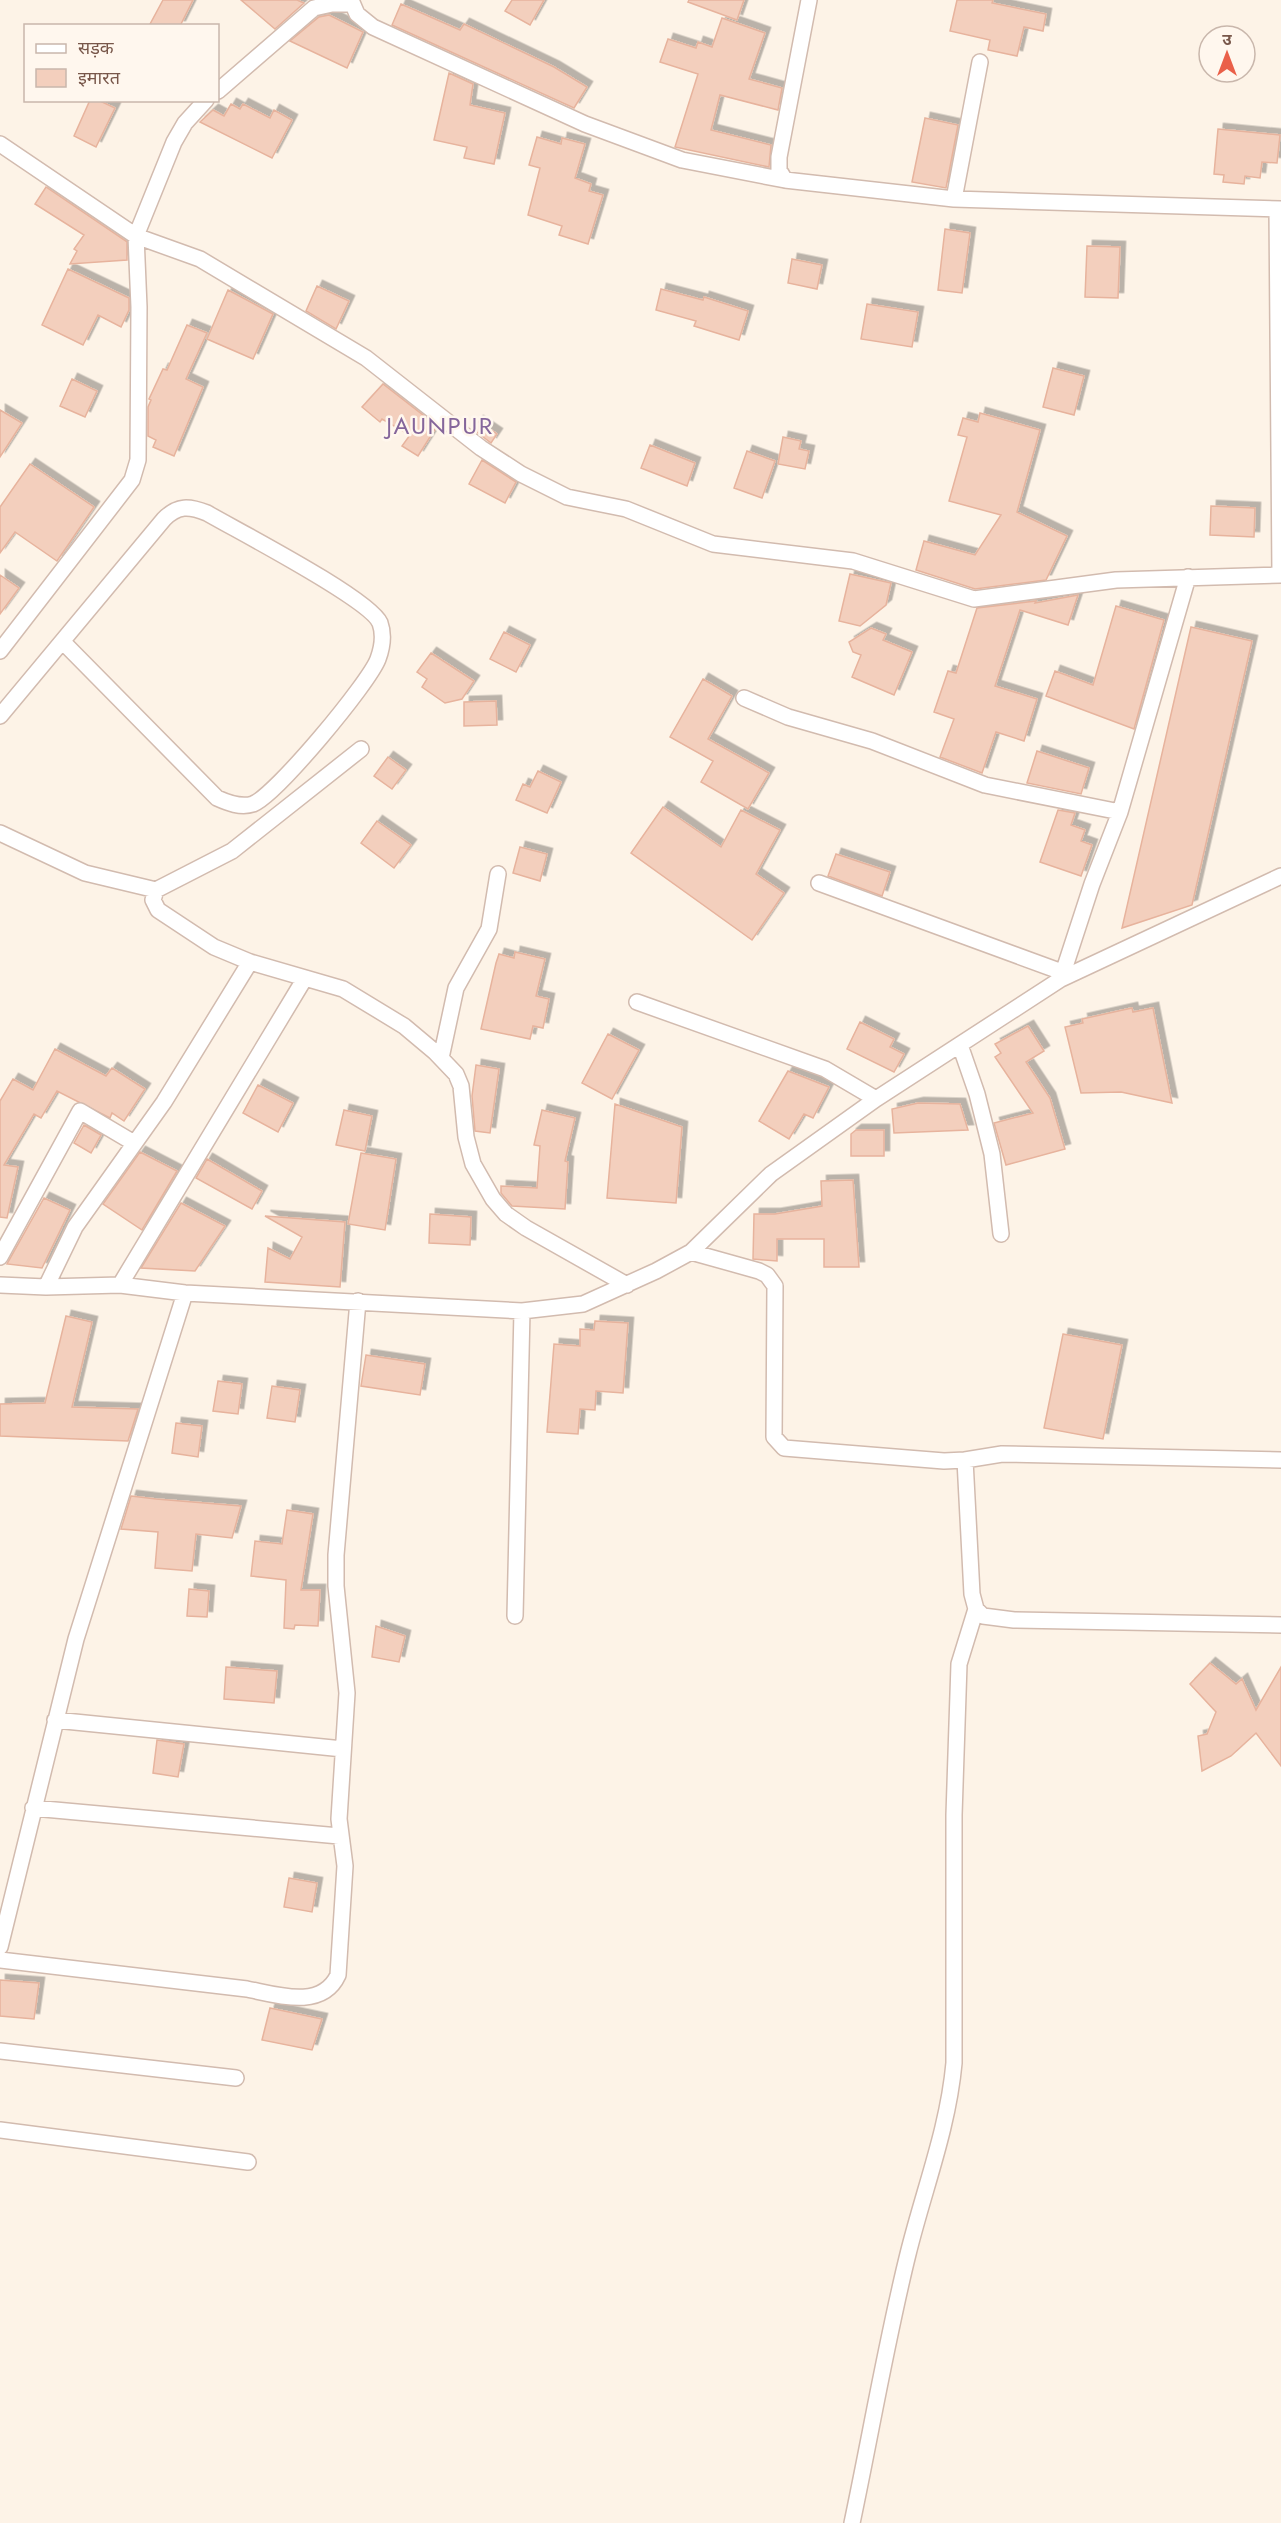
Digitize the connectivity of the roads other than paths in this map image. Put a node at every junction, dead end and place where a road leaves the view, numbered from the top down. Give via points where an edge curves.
1 (809, 0) edge
2 (351, 2) edge
3 (980, 62) dead end
4 (219, 90) edge
5 (204, 102) edge
6 (0, 144) edge
7 (785, 180) junction
8 (954, 199) junction
9 (1279, 209) edge
10 (136, 236) junction
11 (1281, 575) edge
12 (1188, 577) junction
13 (63, 642) junction
14 (0, 651) edge
15 (744, 698) dead end
16 (0, 716) edge
17 (361, 749) dead end
18 (1120, 812) junction
19 (0, 833) edge
20 (498, 874) dead end
21 (1281, 876) edge
22 (819, 883) dead end
23 (156, 890) junction
24 (250, 962) junction
25 (1061, 975) junction
26 (305, 978) junction
27 (637, 1002) dead end
28 (960, 1045) junction
29 (441, 1058) junction
30 (876, 1099) junction
31 (134, 1143) junction
32 (1001, 1234) dead end
33 (691, 1252) junction
34 (0, 1257) edge
35 (0, 1285) edge
36 (120, 1285) junction
37 (627, 1285) junction
38 (46, 1287) junction
39 (185, 1293) junction
40 (358, 1301) junction
41 (522, 1311) junction
42 (965, 1460) junction
43 (1281, 1460) edge
44 (976, 1609) junction
45 (515, 1616) dead end
46 (1281, 1625) edge
47 (55, 1720) junction
48 (343, 1749) junction
49 (33, 1808) junction
50 (339, 1836) junction
51 (0, 1947) edge
52 (0, 1960) edge
53 (0, 2051) edge
54 (236, 2078) dead end
55 (0, 2130) edge
56 (248, 2162) dead end
57 (852, 2523) edge

1 - 7 street via 779,157 779,170
2 - 4 street via 314,8
2 - 7 street via 357,14 373,27 585,124 682,160
3 - 8 street
5 - 10 street via 174,142
6 - 10 street
7 - 8 street
8 - 9 street
9 - 11 street
10 - 12 street via 200,259 366,358 482,448 521,474 567,497 626,509 713,544 853,561 974,599 1085,583
10 - 14 street via 136,470
11 - 12 street
12 - 18 street
13 - 13 street via 164,519 179,507 207,513 350,596 379,621 382,634 373,669 316,743 276,786 256,802 241,805 217,798
13 - 16 street
15 - 18 street via 788,717 872,741 985,785
17 - 23 street via 232,851
18 - 25 street
19 - 23 street via 86,873
20 - 29 street via 489,929 456,988
21 - 25 street
22 - 25 street
23 - 24 street via 153,900 158,910 201,940
24 - 26 street
24 - 31 street via 164,1102
25 - 28 street
26 - 29 street via 343,989 372,1005
26 - 36 street
27 - 30 street via 825,1069
28 - 30 street
28 - 32 street via 992,1154
29 - 37 street via 461,1086 473,1164 493,1199 526,1228
30 - 33 street via 771,1174
31 - 34 street via 80,1111
31 - 38 street via 75,1227
33 - 37 street
33 - 42 street via 759,1271 775,1286 774,1437 779,1446
35 - 38 street
36 - 38 street
36 - 39 street
37 - 41 street via 583,1304
39 - 40 street
39 - 47 street via 93,1584
40 - 41 street
40 - 48 street via 336,1555 347,1676
41 - 45 street
42 - 43 street via 1002,1454
42 - 44 street
44 - 46 street via 983,1616 1014,1620
44 - 57 street via 959,1664 951,2093 908,2254
47 - 48 street
47 - 49 street
48 - 50 street
49 - 50 street
49 - 51 street
50 - 52 street via 345,1866 338,1975 330,1989 321,1994 283,1997 247,1989
53 - 54 street
55 - 56 street

